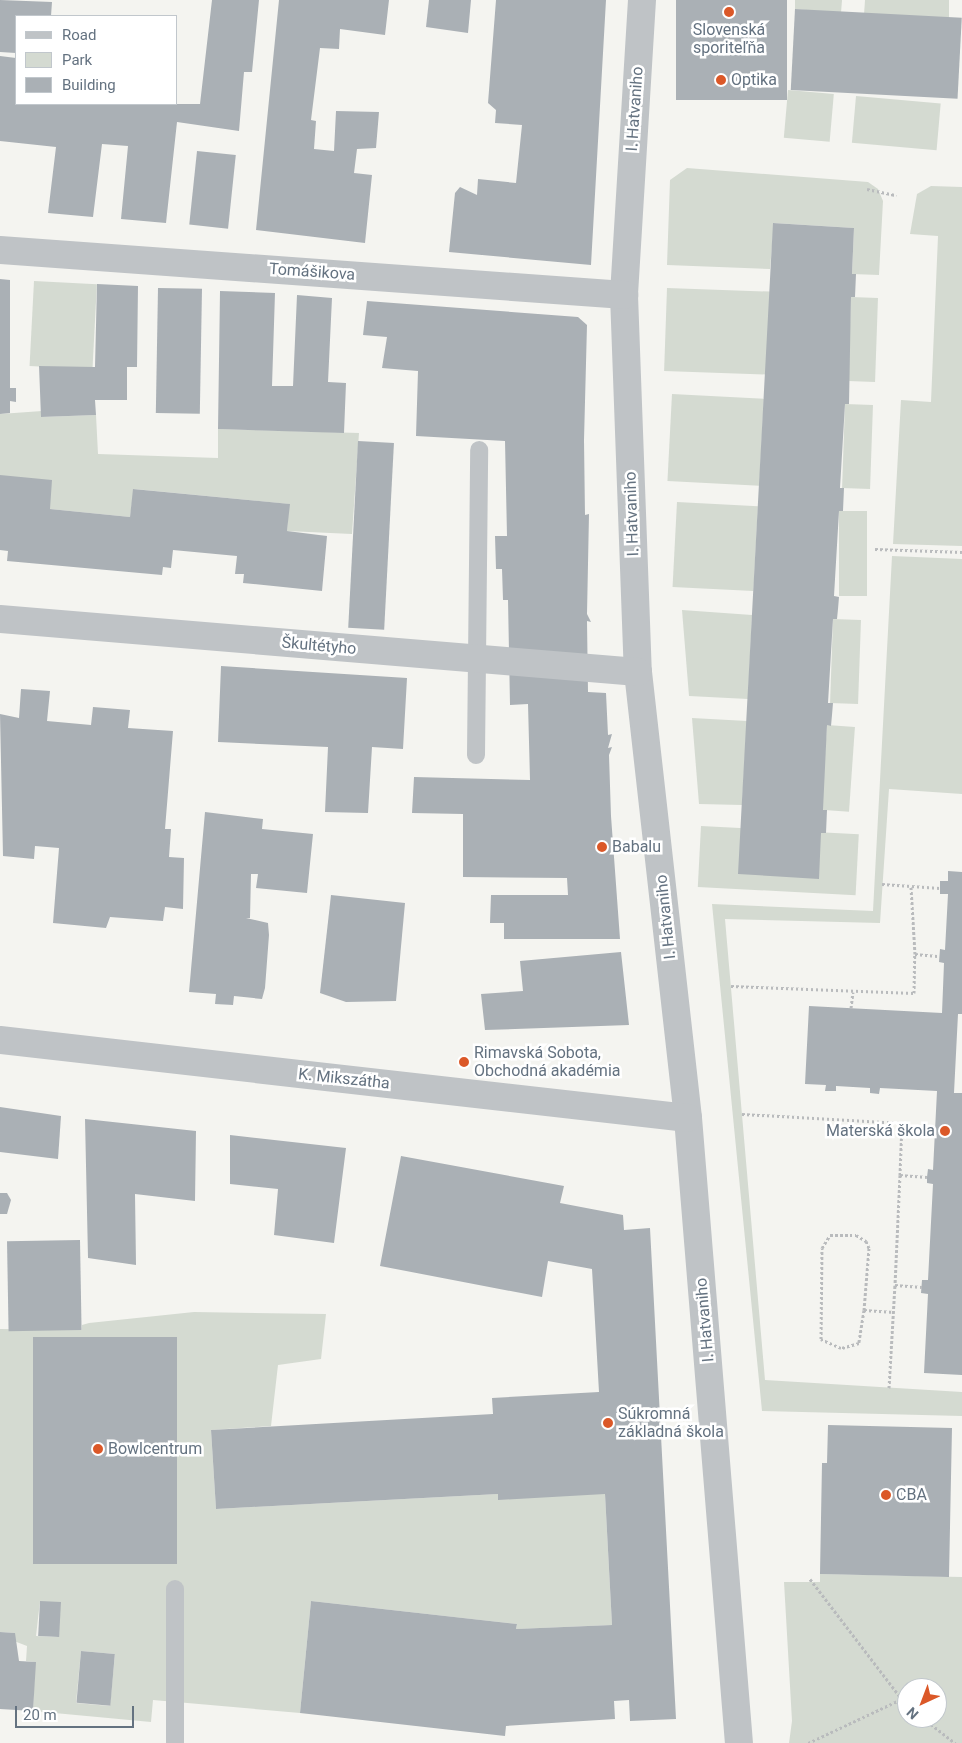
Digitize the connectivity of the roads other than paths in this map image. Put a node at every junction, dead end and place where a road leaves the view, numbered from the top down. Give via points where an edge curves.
1 (642, 0) edge
2 (0, 250) edge
3 (624, 295) junction
4 (479, 450) dead end
5 (0, 619) edge
6 (476, 659) junction
7 (638, 672) junction
8 (476, 755) dead end
9 (0, 1040) edge
10 (688, 1118) junction
11 (175, 1589) dead end
12 (175, 1743) edge
13 (739, 1743) edge

1 - 3 street, I. Hatvaniho
2 - 3 street, Tomášikova
3 - 7 street, I. Hatvaniho
4 - 6 lane
5 - 6 street, Škultétyho
6 - 7 street, Škultétyho
6 - 8 lane
7 - 10 street, I. Hatvaniho
9 - 10 street, K. Mikszátha
10 - 13 street, I. Hatvaniho
11 - 12 lane

